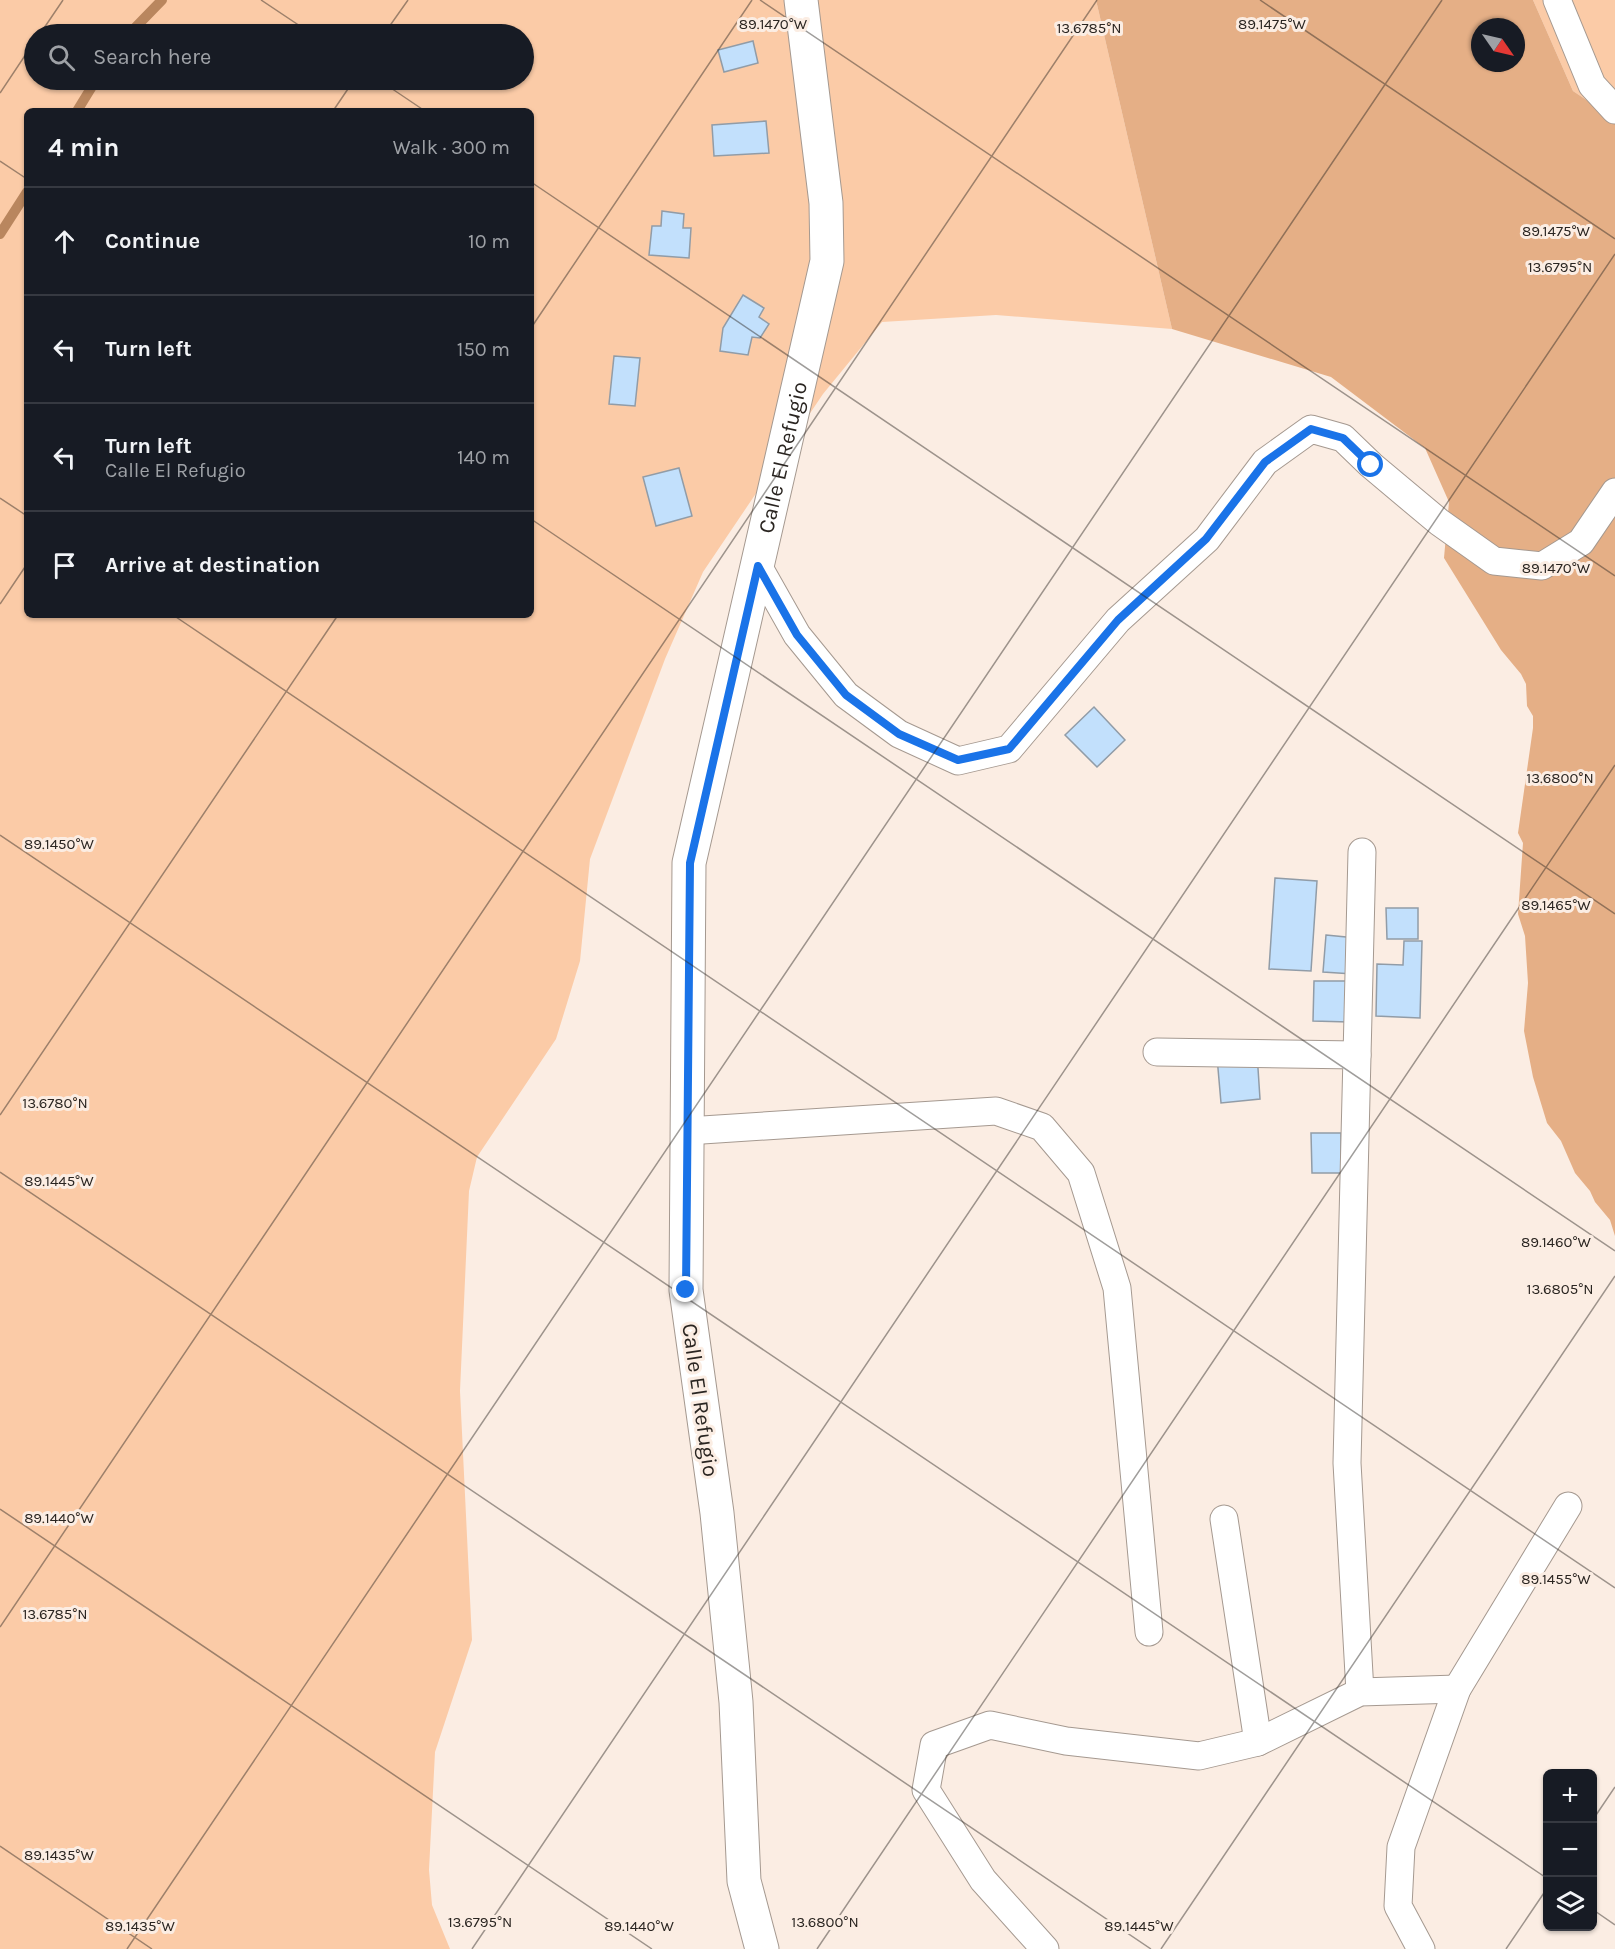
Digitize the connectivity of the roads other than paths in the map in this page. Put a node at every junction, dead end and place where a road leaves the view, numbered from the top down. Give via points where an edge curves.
1 (801, 0) edge
2 (1557, 0) edge
3 (1615, 110) edge
4 (1615, 492) edge
5 (758, 566) junction
6 (1362, 852) dead end
7 (1157, 1052) dead end
8 (1357, 1055) junction
9 (687, 1131) junction
10 (1568, 1506) dead end
11 (1224, 1520) dead end
12 (1149, 1632) dead end
13 (1457, 1689) junction
14 (1360, 1692) junction
15 (1258, 1742) junction
16 (762, 1949) edge
17 (1045, 1949) edge
18 (1421, 1949) edge

1 - 5 street, Calle El Refugio via 826,203 827,261
2 - 3 street via 1592,85
4 - 5 street via 1581,542 1542,566 1494,561 1439,522 1343,438 1311,429 1265,462 1206,539 1118,620 1009,749 958,760 899,734 846,695 797,635
5 - 9 street, Calle El Refugio via 690,863
6 - 8 street
7 - 8 street
8 - 14 street via 1347,1463
9 - 12 street via 996,1111 1042,1127 1081,1173 1117,1288
9 - 16 street, Calle El Refugio via 686,1290 717,1513 736,1702 744,1881
10 - 13 street
11 - 15 street
13 - 14 street
13 - 18 street via 1401,1846 1398,1906
14 - 15 street
15 - 17 street via 1198,1756 1066,1741 990,1725 934,1745 926,1790 983,1880

